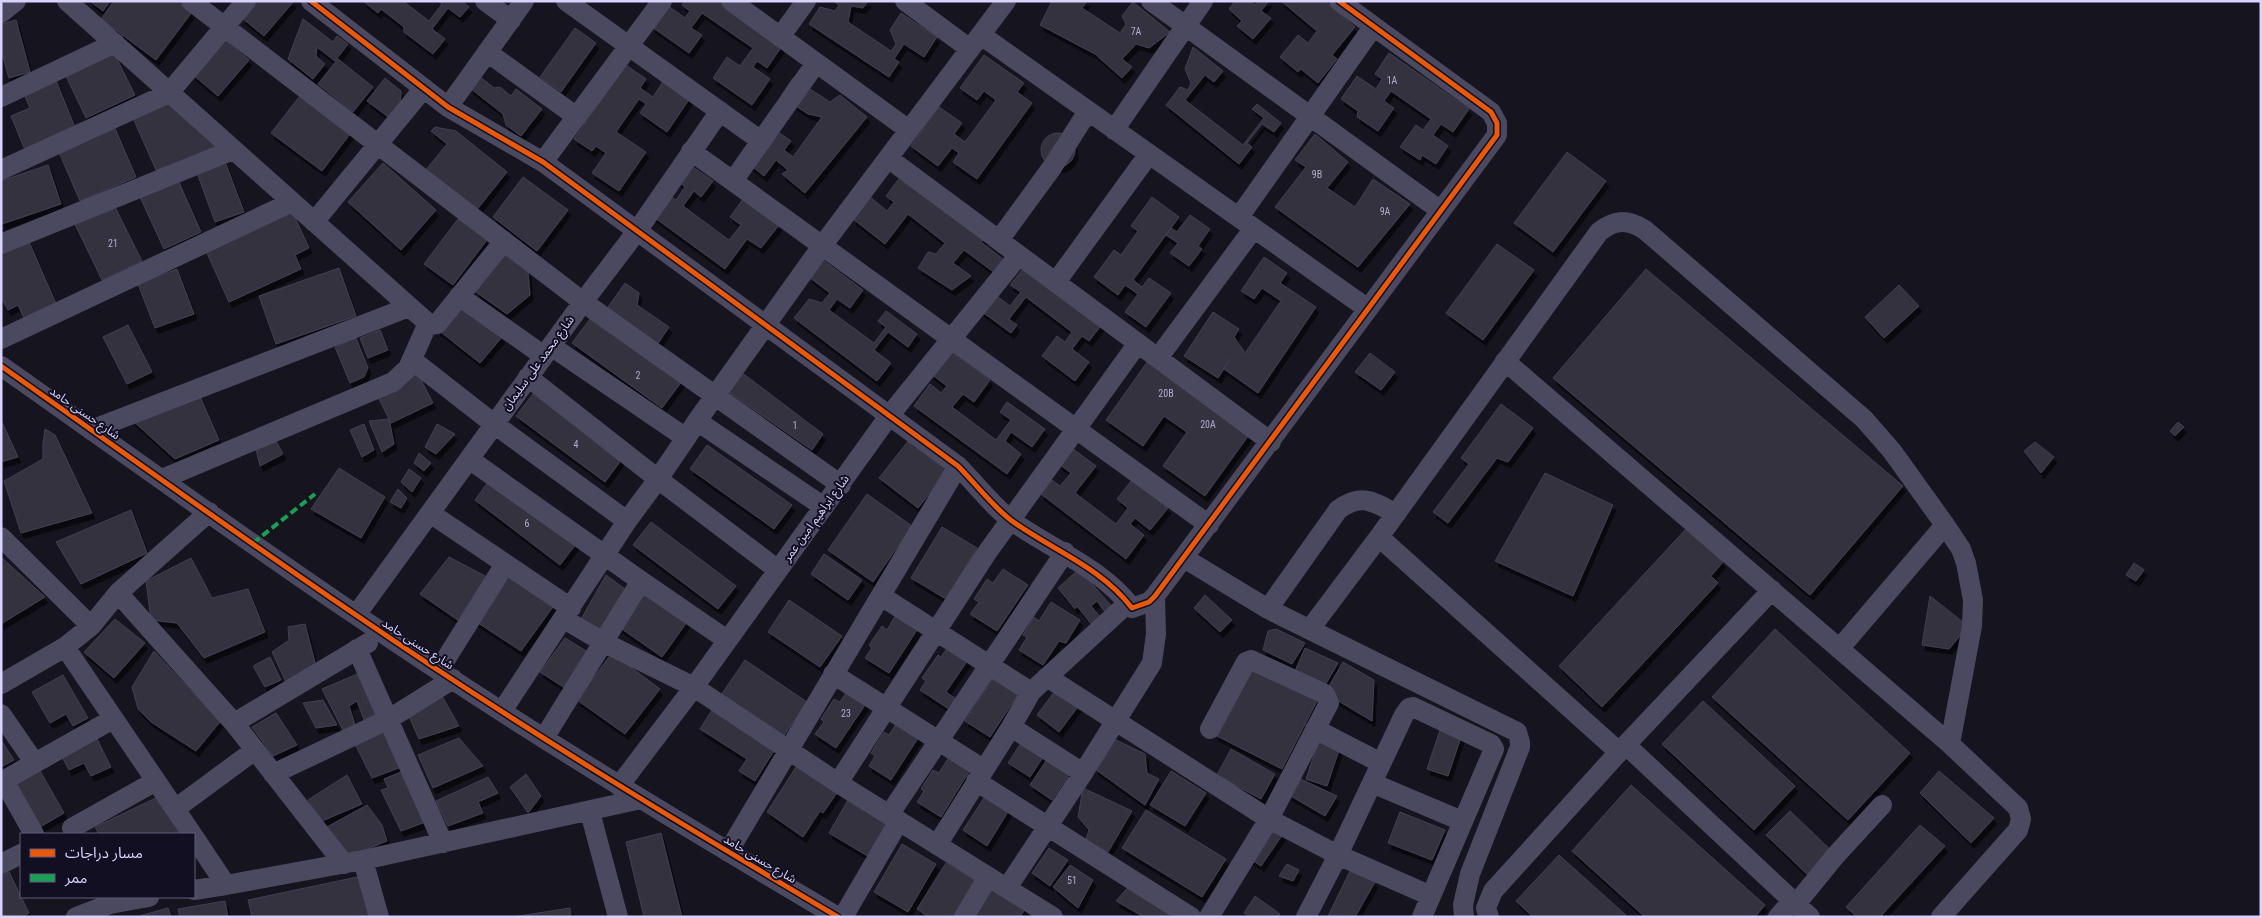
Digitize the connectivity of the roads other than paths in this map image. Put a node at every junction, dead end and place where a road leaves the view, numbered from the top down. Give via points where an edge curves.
1 (16, 1) edge
2 (66, 1) edge
3 (191, 1) edge
4 (246, 1) edge
5 (311, 1) edge
6 (485, 1) edge
7 (524, 1) edge
8 (566, 1) edge
9 (662, 1) edge
10 (731, 1) edge
11 (806, 1) edge
12 (905, 1) edge
13 (1006, 1) edge
14 (1151, 1) edge
15 (1203, 1) edge
16 (1339, 1) edge
17 (335, 9) edge
18 (1, 13) edge
19 (511, 20) junction
20 (1186, 26) junction
21 (1374, 27) junction
22 (224, 28) junction
23 (780, 37) junction
24 (975, 42) junction
25 (115, 43) junction
26 (629, 46) junction
27 (487, 52) junction
28 (816, 63) junction
29 (424, 88) junction
30 (169, 93) junction
31 (1, 97) edge
32 (448, 107) junction
33 (720, 111) junction
34 (1088, 111) junction
35 (1310, 116) junction
36 (577, 117) junction
37 (909, 130) junction
38 (1114, 130) junction
39 (762, 141) junction
40 (377, 145) junction
41 (233, 150) junction
42 (691, 151) junction
43 (1149, 154) junction
44 (888, 158) junction
45 (543, 162) junction
46 (1, 170) edge
47 (733, 182) junction
48 (292, 202) junction
49 (1441, 211) junction
50 (314, 222) junction
51 (1246, 223) junction
52 (637, 230) junction
53 (999, 240) junction
54 (504, 241) junction
55 (1, 244) edge
56 (822, 246) junction
57 (1019, 255) junction
58 (1056, 282) junction
59 (459, 296) junction
60 (583, 302) junction
61 (409, 306) junction
62 (1368, 309) junction
63 (428, 323) junction
64 (765, 325) junction
65 (1, 338) edge
66 (952, 340) junction
67 (1138, 343) junction
68 (547, 351) junction
69 (1158, 358) junction
70 (412, 360) junction
71 (1505, 361) junction
72 (1, 366) edge
73 (528, 377) junction
74 (714, 395) junction
75 (889, 416) junction
76 (697, 421) junction
77 (494, 424) junction
78 (91, 430) junction
79 (1077, 430) junction
80 (686, 438) junction
81 (1271, 442) junction
82 (469, 459) junction
83 (958, 466) junction
84 (162, 479) junction
85 (658, 479) junction
86 (841, 485) junction
87 (824, 507) junction
88 (209, 512) junction
89 (430, 513) junction
90 (1396, 514) junction
91 (1011, 520) junction
92 (627, 521) junction
93 (1209, 525) junction
94 (1945, 525) junction
95 (1, 537) edge
96 (1379, 537) junction
97 (1065, 552) junction
98 (606, 556) junction
99 (1184, 558) junction
100 (505, 564) junction
101 (778, 570) junction
102 (641, 581) junction
103 (1772, 590) junction
104 (118, 593) junction
105 (881, 596) junction
106 (1155, 596) junction
107 (1128, 603) junction
108 (1268, 609) junction
109 (568, 613) junction
110 (356, 615) junction
111 (91, 626) junction
112 (1310, 629) junction
113 (937, 632) junction
114 (383, 633) junction
115 (727, 640) junction
116 (603, 642) junction
117 (65, 648) junction
118 (1840, 649) junction
119 (358, 650) junction
120 (988, 665) junction
121 (446, 674) junction
122 (833, 674) junction
123 (1047, 677) junction
124 (1, 684) edge
125 (694, 687) junction
126 (1031, 692) junction
127 (887, 708) junction
128 (502, 711) junction
129 (1, 714) edge
130 (113, 719) junction
131 (389, 719) junction
132 (1116, 721) junction
133 (234, 723) junction
134 (1011, 727) junction
135 (1210, 729) dead end
136 (1316, 729) junction
137 (544, 738) junction
138 (938, 741) junction
139 (1950, 744) junction
140 (1622, 749) junction
141 (255, 750) junction
142 (789, 750) junction
143 (34, 762) junction
144 (1381, 763) junction
145 (1083, 773) junction
146 (273, 774) junction
147 (979, 775) junction
148 (156, 781) junction
149 (3, 782) edge
150 (838, 783) junction
151 (1372, 783) junction
152 (619, 786) junction
153 (641, 800) junction
154 (1882, 805) dead end
155 (175, 809) junction
156 (590, 812) junction
157 (894, 818) junction
158 (1269, 819) junction
159 (1462, 821) junction
160 (1047, 826) junction
161 (69, 832) edge
162 (33, 833) edge
163 (191, 833) edge
164 (195, 839) edge
165 (443, 843) junction
166 (937, 845) junction
167 (728, 852) junction
168 (20, 854) edge
169 (1338, 855) junction
170 (353, 862) junction
171 (1, 864) edge
172 (988, 877) junction
173 (226, 885) junction
174 (1007, 888) junction
175 (195, 890) edge
176 (1431, 896) junction
177 (135, 898) edge
178 (108, 900) edge
179 (1800, 907) edge
180 (1043, 914) edge
181 (76, 917) edge
182 (378, 917) edge
183 (618, 917) edge
184 (838, 917) edge
185 (842, 917) edge
186 (964, 917) edge
187 (1190, 917) edge
188 (1209, 917) edge
189 (1306, 917) edge
190 (1422, 917) edge
191 (1464, 917) edge
192 (1488, 917) edge
193 (1778, 917) edge
194 (1941, 917) edge

1 - 18 street
2 - 25 street
3 - 22 street
4 - 22 street
5 - 17 street
6 - 19 street
7 - 19 street
8 - 26 street
9 - 26 street
10 - 23 street
11 - 23 street
12 - 24 street
13 - 24 street
14 - 20 street
15 - 20 street
16 - 21 street
17 - 29 street
19 - 27 street
20 - 35 street
20 - 38 street
21 - 35 street
21 - 49 street via 1495,117 1497,135
22 - 30 street
22 - 40 street
23 - 28 street
24 - 34 street
24 - 37 street
25 - 30 street
25 - 31 street
26 - 33 street
26 - 36 street
27 - 32 street
27 - 36 street
28 - 37 street
28 - 39 street
29 - 32 street
29 - 40 street
30 - 41 street
30 - 46 street
32 - 45 street
33 - 39 street
33 - 42 street, شارع محمد على سليمان
34 - 38 street
34 - 53 street via 1054,166
35 - 49 street
35 - 51 street
36 - 45 street
37 - 44 street
38 - 43 street
39 - 47 street
40 - 50 street
40 - 54 street
41 - 48 street
41 - 55 street
42 - 47 street
42 - 52 street, شارع محمد على سليمان
43 - 51 street
43 - 58 street
44 - 53 street
44 - 56 street
45 - 52 street
47 - 56 street
48 - 50 street
48 - 65 street
49 - 62 street
50 - 61 street
51 - 62 street
51 - 69 street
52 - 60 street, شارع محمد على سليمان
52 - 64 street
53 - 57 street
54 - 59 street
54 - 60 street
56 - 64 street
56 - 66 street
57 - 58 street
57 - 66 street, شارع ابراهيم امين عمر
58 - 67 street
59 - 63 street via 437,324
59 - 68 street
60 - 68 street, شارع محمد على سليمان
60 - 74 street
61 - 63 street
61 - 78 street
62 - 81 street
63 - 70 street
64 - 74 street
64 - 75 street
66 - 75 street, شارع ابراهيم امين عمر
66 - 79 street
67 - 69 street
67 - 79 street
68 - 73 street, شارع محمد على سليمان
68 - 80 street
69 - 81 street
70 - 77 street
70 - 84 street via 393,382
71 - 90 street
71 - 94 street via 1599,232 1620,221 1634,223 1864,419 1892,451
71 - 103 street
72 - 78 street, شارع حسنى حامد
73 - 77 street, شارع محمد على سليمان
73 - 85 street
74 - 76 street
74 - 86 street
75 - 83 street
75 - 86 street, شارع ابراهيم امين عمر
76 - 80 street
76 - 87 street
77 - 82 street, شارع محمد على سليمان
77 - 92 street
78 - 84 street, شارع حسنى حامد
79 - 91 street
79 - 93 street
80 - 85 street
81 - 93 street
82 - 89 street, شارع محمد على سليمان
82 - 98 street
83 - 91 street
83 - 105 street
84 - 88 street, شارع حسنى حامد
85 - 92 street
85 - 101 street
86 - 87 street, شارع ابراهيم امين عمر
87 - 101 street, شارع ابراهيم امين عمر
88 - 104 street
88 - 110 street, شارع حسنى حامد
89 - 100 street
89 - 110 street, شارع محمد على سليمان
90 - 96 street
90 - 108 street via 1370,500 1347,503 1338,510
91 - 97 street
91 - 113 street
92 - 98 street
93 - 99 street
94 - 118 street
94 - 139 street via 1961,549 1971,580 1973,600 1972,626
95 - 111 street
96 - 112 street
96 - 140 street
97 - 107 street
97 - 120 street
98 - 102 street
98 - 109 street
99 - 106 street
99 - 108 street
100 - 109 street
100 - 121 street
101 - 115 street, شارع ابراهيم امين عمر
102 - 115 street
102 - 116 street
103 - 118 street
103 - 140 street
104 - 111 street
104 - 133 street
105 - 113 street
105 - 122 street
106 - 107 street via 1140,606 1132,608
106 - 132 street via 1156,634 1152,664
107 - 123 street
108 - 112 street
109 - 116 street
109 - 128 street
110 - 114 street, شارع حسنى حامد
111 - 117 street
112 - 191 street via 1513,729 1519,737 1520,747 1470,874 1463,905
113 - 120 street
113 - 127 street
114 - 119 street
114 - 121 street, شارع حسنى حامد
115 - 125 street, شارع ابراهيم امين عمر
116 - 125 street
116 - 137 street
117 - 124 street
117 - 130 street
118 - 139 street
119 - 131 street
119 - 133 street
120 - 126 street
120 - 138 street
121 - 128 street, شارع حسنى حامد
121 - 131 street
122 - 127 street
122 - 142 street
123 - 126 street
123 - 132 street
125 - 142 street
125 - 152 street, شارع ابراهيم امين عمر
126 - 134 street
127 - 138 street
127 - 150 street
128 - 137 street, شارع حسنى حامد
129 - 143 street
130 - 143 street
130 - 148 street
131 - 146 street
131 - 165 street
132 - 145 street
132 - 158 street
133 - 141 street
134 - 145 street
134 - 147 street
135 - 136 street via 1246,662 1251,660 1327,696 1329,703
136 - 144 street
136 - 158 street
137 - 152 street, شارع حسنى حامد
138 - 147 street
138 - 157 street
139 - 194 street via 2018,808 2021,819 2018,830
140 - 179 street
140 - 192 street via 1493,891 1486,908
141 - 146 street
141 - 155 street
142 - 150 street
142 - 167 street
143 - 149 street
144 - 151 street
144 - 159 street via 1409,708 1491,744 1494,751
145 - 160 street
146 - 170 street
147 - 160 street
147 - 166 street
148 - 155 street
148 - 161 street
149 - 162 street
150 - 157 street
151 - 159 street
151 - 169 street
152 - 153 street, شارع حسنى حامد
153 - 156 street
153 - 167 street, شارع حسنى حامد
154 - 179 street via 1836,855
155 - 163 street
156 - 165 street
156 - 183 street
157 - 166 street
157 - 185 street
158 - 169 street
158 - 188 street
159 - 176 street
160 - 174 street
160 - 187 street
164 - 173 street
165 - 170 street
166 - 172 street
167 - 184 street, شارع حسنى حامد
168 - 171 street
169 - 176 street
169 - 189 street
170 - 173 street
170 - 182 street
172 - 174 street
172 - 186 street
173 - 175 street
174 - 180 street
176 - 190 street
177 - 178 street
178 - 181 street
179 - 193 street

